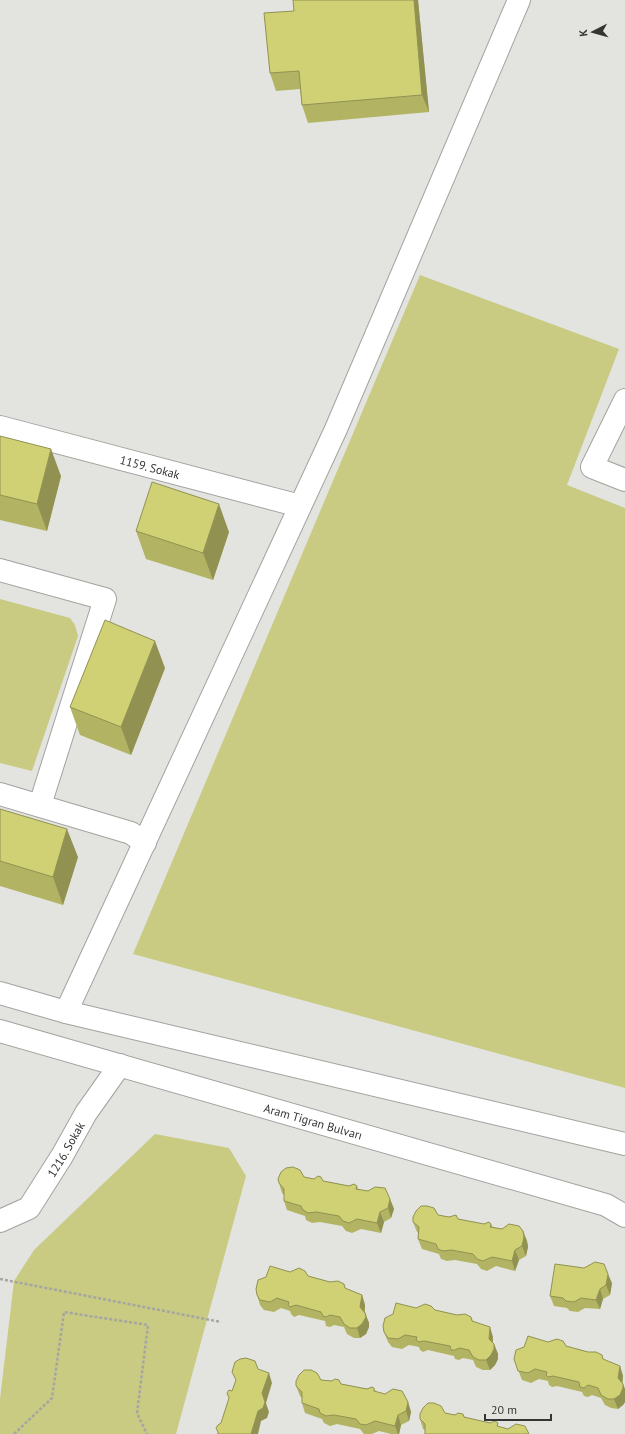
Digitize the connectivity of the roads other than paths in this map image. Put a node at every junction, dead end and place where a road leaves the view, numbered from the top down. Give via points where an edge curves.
1 (519, 0) edge
2 (625, 400) edge
3 (0, 427) edge
4 (625, 480) edge
5 (300, 506) junction
6 (0, 570) edge
7 (0, 794) edge
8 (40, 805) junction
9 (145, 843) junction
10 (0, 993) edge
11 (66, 1012) junction
12 (0, 1031) edge
13 (120, 1065) junction
14 (625, 1144) edge
15 (625, 1216) edge
16 (0, 1221) edge

1 - 5 street via 336,429
2 - 4 street via 592,467
3 - 5 street, 1159. Sokak
5 - 9 street
6 - 8 street via 105,599
7 - 8 street
8 - 9 street via 131,833
9 - 11 street
10 - 11 street
11 - 14 street
12 - 13 street, Aram Tigran Bulvarı
13 - 15 street, Aram Tigran Bulvarı via 606,1205
13 - 16 street, 1216. Sokak via 86,1114 29,1208

